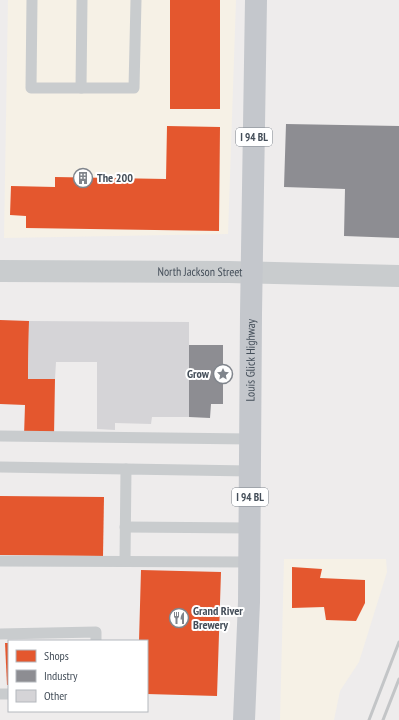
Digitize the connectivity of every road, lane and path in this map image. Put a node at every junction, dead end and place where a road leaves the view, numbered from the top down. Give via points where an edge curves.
1 (32, 0) edge
2 (82, 0) edge
3 (136, 0) edge
4 (256, 0) edge
5 (81, 88) junction
6 (0, 271) edge
7 (253, 273) junction
8 (399, 276) edge
9 (0, 436) edge
10 (250, 439) junction
11 (0, 467) edge
12 (126, 468) junction
13 (250, 471) junction
14 (125, 527) junction
15 (250, 528) junction
16 (0, 561) edge
17 (125, 561) junction
18 (249, 562) junction
19 (0, 634) edge
20 (96, 640) edge
21 (244, 720) edge

1 - 5 lane via 31,88
2 - 5 lane
3 - 5 lane via 134,88
4 - 7 main road, Louis Glick Highway / I 94 BL
6 - 7 street, North Jackson Street
7 - 8 street, North Jackson Street
7 - 10 main road, Louis Glick Highway / I 94 BL
9 - 10 lane
10 - 13 main road, Louis Glick Highway / I 94 BL
11 - 12 lane
12 - 13 lane
12 - 14 lane
13 - 15 main road, Louis Glick Highway / I 94 BL
14 - 15 lane
14 - 17 lane
15 - 18 main road, Louis Glick Highway / I 94 BL
16 - 17 lane
17 - 18 lane
18 - 21 main road, Louis Glick Highway / I 94 BL
19 - 20 lane via 96,632

